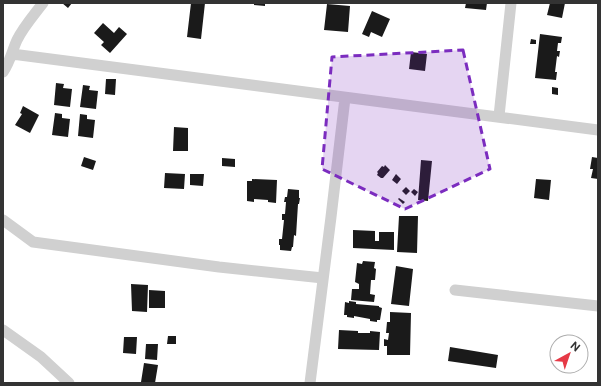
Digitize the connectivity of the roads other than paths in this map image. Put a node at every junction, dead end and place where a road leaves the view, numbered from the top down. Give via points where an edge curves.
1 (43, 3) edge
2 (511, 3) edge
3 (12, 54) junction
4 (3, 72) edge
5 (345, 98) junction
6 (499, 116) junction
7 (598, 130) edge
8 (3, 220) edge
9 (323, 278) junction
10 (455, 290) dead end
11 (598, 306) edge
12 (3, 330) edge
13 (69, 383) edge
14 (310, 383) edge

1 - 3 street via 24,26
2 - 6 street
3 - 4 street
3 - 5 street
5 - 6 street
5 - 9 street
6 - 7 street
8 - 9 street via 33,242
9 - 14 street
10 - 11 street
12 - 13 street via 41,357

